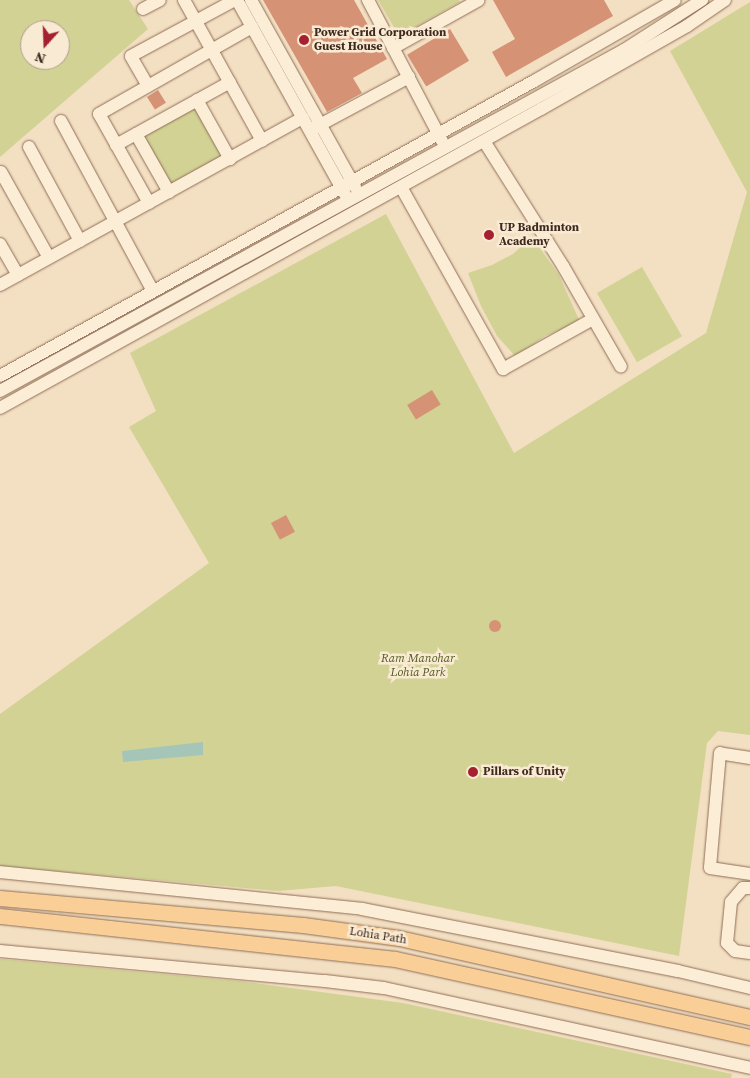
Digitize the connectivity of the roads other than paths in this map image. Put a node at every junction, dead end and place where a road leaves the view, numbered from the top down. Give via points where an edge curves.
1 (160, 0) edge
2 (184, 0) edge
3 (236, 0) edge
4 (251, 0) edge
5 (368, 0) edge
6 (675, 0) edge
7 (702, 0) edge
8 (725, 0) edge
9 (474, 1) edge
10 (143, 9) dead end
11 (196, 21) junction
12 (252, 28) junction
13 (393, 48) junction
14 (212, 50) junction
15 (408, 77) junction
16 (230, 82) junction
17 (148, 86) junction
18 (198, 100) junction
19 (303, 118) junction
20 (61, 121) dead end
21 (315, 127) junction
22 (136, 134) junction
23 (438, 134) junction
24 (484, 140) junction
25 (262, 141) junction
26 (116, 145) junction
27 (29, 147) dead end
28 (445, 148) junction
29 (230, 159) junction
30 (1, 172) edge
31 (347, 185) junction
32 (401, 187) junction
33 (169, 192) junction
34 (354, 198) junction
35 (149, 203) junction
36 (361, 209) junction
37 (114, 222) junction
38 (80, 241) junction
39 (0, 244) edge
40 (49, 258) junction
41 (18, 275) junction
42 (0, 285) edge
43 (154, 291) junction
44 (593, 319) junction
45 (621, 367) dead end
46 (0, 376) edge
47 (0, 392) edge
48 (0, 408) edge
49 (750, 758) edge
50 (0, 872) edge
51 (750, 874) edge
52 (750, 888) edge
53 (0, 898) edge
54 (0, 916) edge
55 (0, 951) edge
56 (750, 953) edge
57 (750, 988) edge
58 (750, 1017) edge
59 (750, 1037) edge
60 (749, 1073) edge

1 - 10 street
2 - 11 street
3 - 11 street
3 - 12 street
4 - 21 street
5 - 13 street
6 - 23 street
7 - 28 street via 624,50
8 - 24 street via 687,26
9 - 13 street
11 - 14 street
11 - 17 street via 131,56
12 - 14 street
12 - 19 street
13 - 15 street
14 - 16 street
14 - 17 street
15 - 21 street
15 - 23 street
16 - 18 street
16 - 25 street
17 - 26 street via 99,114
18 - 22 street
18 - 29 street
19 - 21 street
19 - 25 street
20 - 37 street
21 - 31 street
22 - 26 street
22 - 33 street
23 - 28 street
23 - 31 street
24 - 32 street
24 - 44 street
25 - 29 street
26 - 35 street
27 - 38 street
28 - 34 street
29 - 33 street
30 - 40 street
31 - 34 street
31 - 43 street
32 - 36 street
32 - 44 street via 503,369
33 - 35 street
34 - 36 street
34 - 47 street
35 - 37 street
36 - 48 street
37 - 38 street
37 - 43 street
38 - 40 street
39 - 41 street
40 - 41 street
41 - 42 street
43 - 46 street
44 - 45 street
49 - 51 street via 720,753 710,868
50 - 57 street via 362,909
52 - 56 street via 743,888 732,902 727,943 735,951
53 - 58 main road, Lohia Path via 303,925 399,938
54 - 59 main road, Lohia Path via 395,959
55 - 60 street via 384,988

